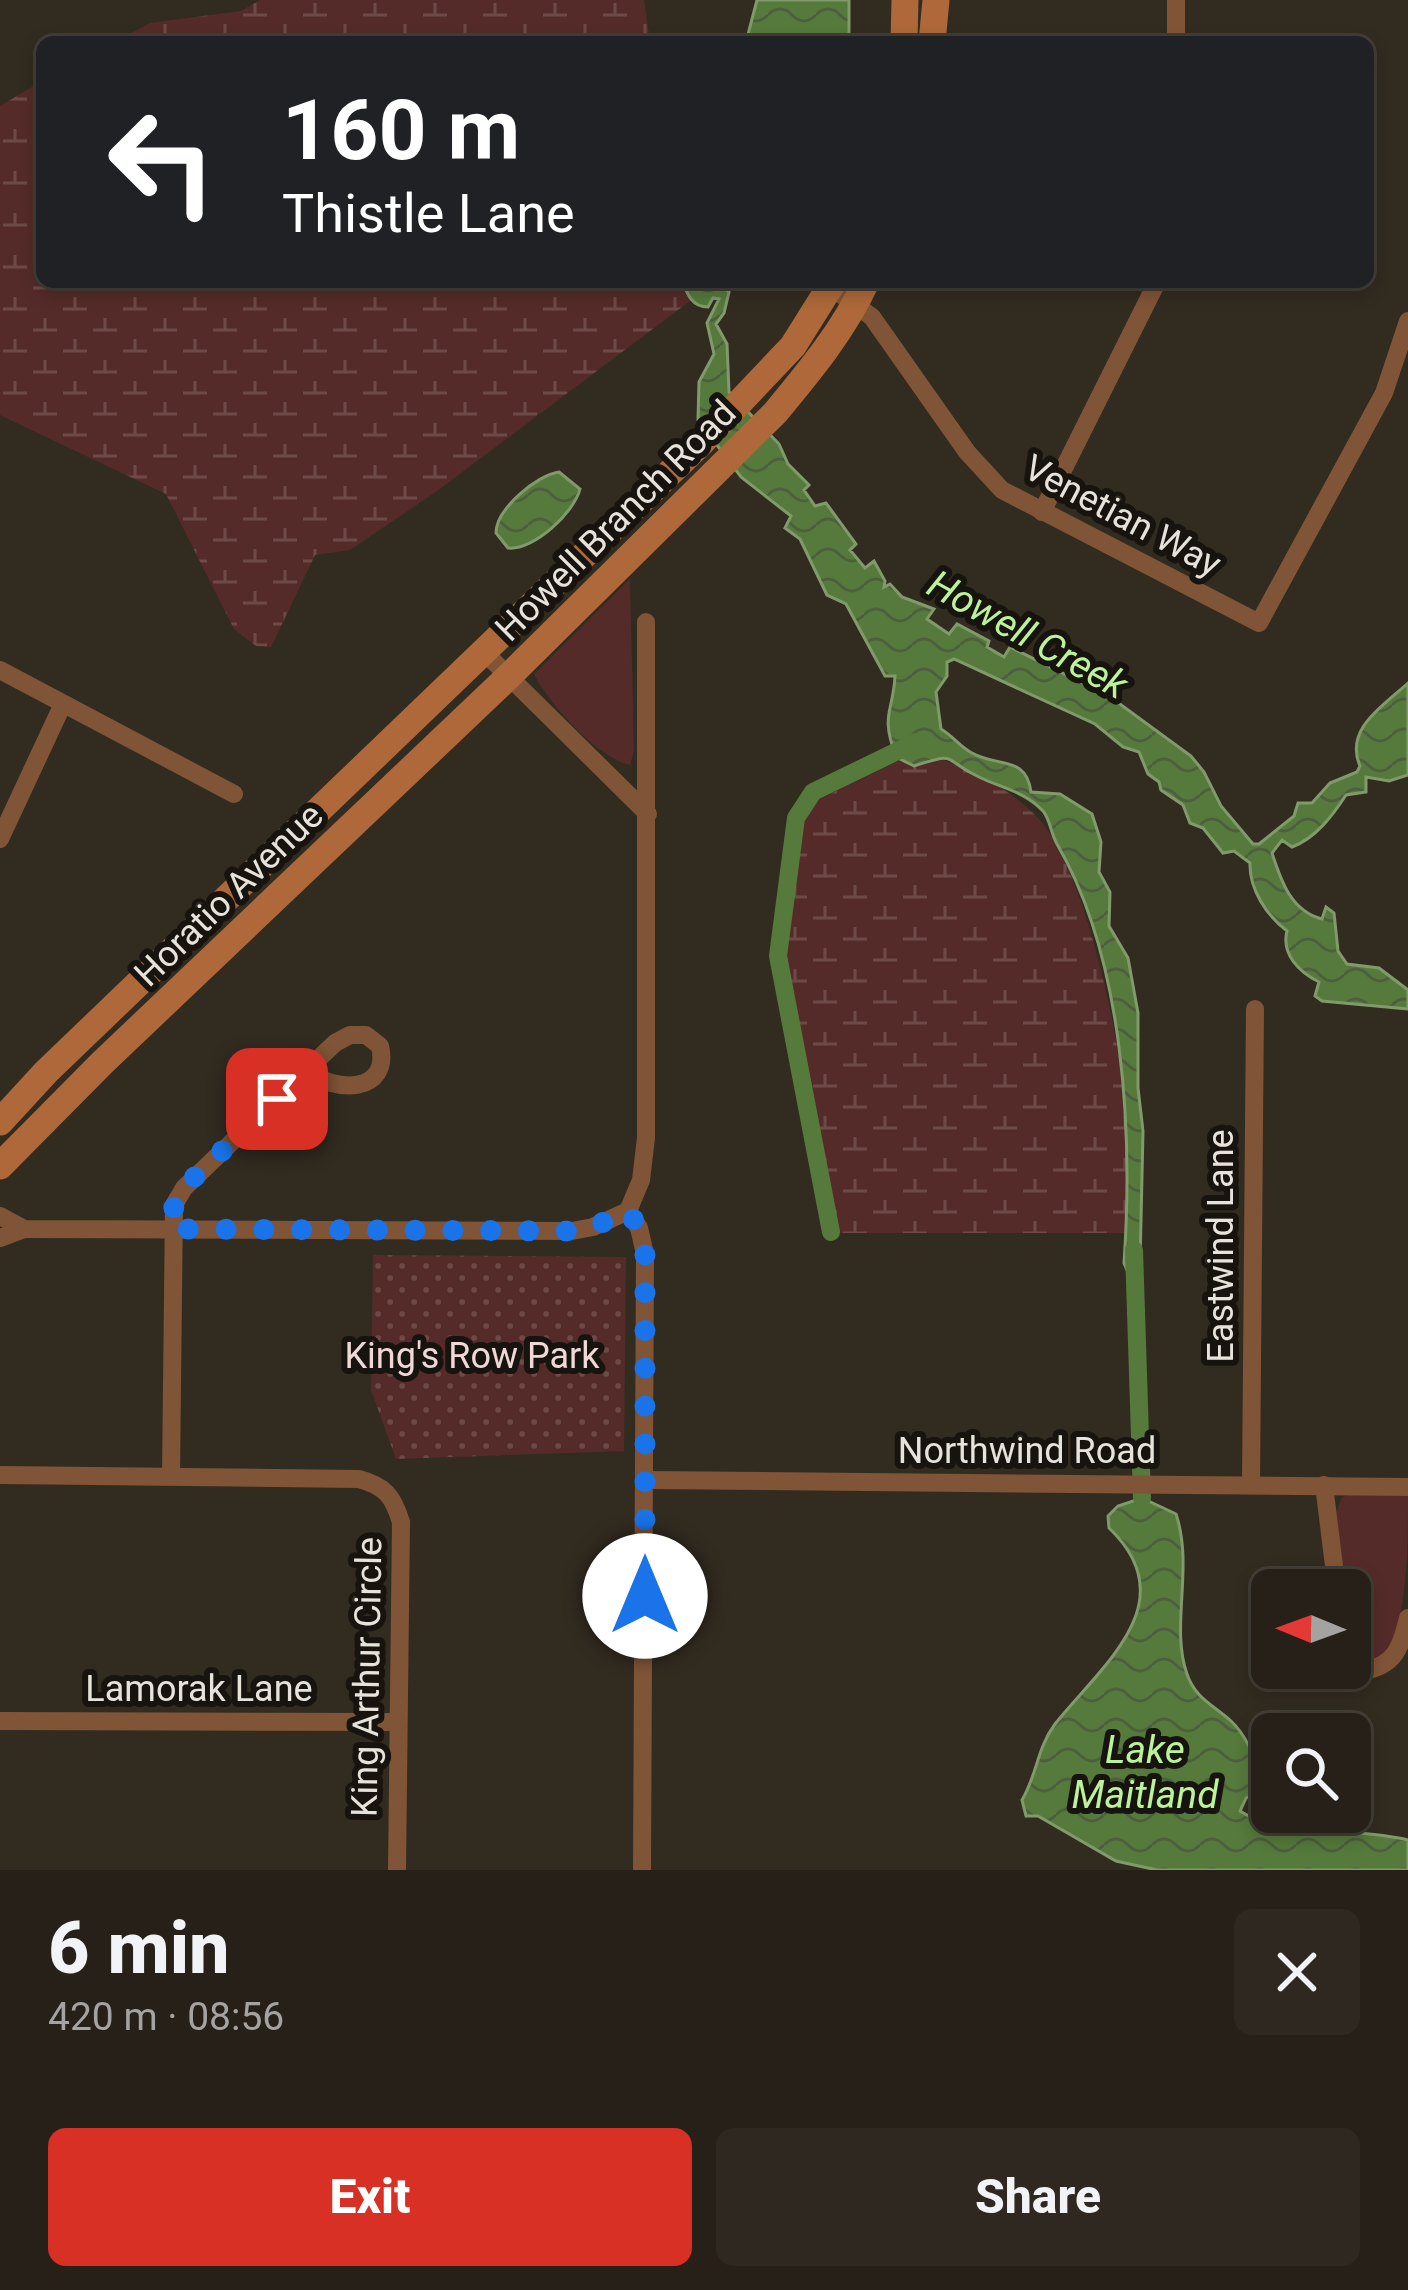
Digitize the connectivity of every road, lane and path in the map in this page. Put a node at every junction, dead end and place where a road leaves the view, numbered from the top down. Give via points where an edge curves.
1 (905, 0) edge
2 (935, 0) edge
3 (1176, 0) edge
4 (904, 36) edge
5 (932, 36) edge
6 (1176, 36) edge
7 (830, 288) edge
8 (1154, 288) edge
9 (861, 293) edge
10 (1408, 321) edge
11 (1042, 512) junction
12 (646, 622) dead end
13 (484, 653) junction
14 (0, 670) edge
15 (508, 676) junction
16 (62, 706) junction
17 (234, 794) dead end
18 (648, 814) junction
19 (0, 839) edge
20 (217, 910) junction
21 (239, 933) junction
22 (1255, 1009) dead end
23 (308, 1070) dead end
24 (0, 1122) edge
25 (0, 1166) edge
26 (628, 1211) junction
27 (0, 1216) edge
28 (24, 1229) junction
29 (172, 1229) junction
30 (0, 1238) edge
31 (0, 1475) edge
32 (171, 1476) junction
33 (646, 1480) junction
34 (1251, 1484) junction
35 (1324, 1485) junction
36 (1408, 1487) edge
37 (1334, 1569) edge
38 (1408, 1618) edge
39 (1371, 1669) edge
40 (0, 1721) edge
41 (398, 1722) junction
42 (397, 1870) edge
43 (643, 1870) edge

1 - 4 main road
2 - 5 main road
3 - 6 street
7 - 13 main road, Howell Branch Road via 751,393
8 - 11 street
9 - 11 street, Venetian Way via 967,452 1002,490
9 - 15 main road, Howell Branch Road via 775,413
10 - 11 street, Venetian Way via 1384,393 1258,623
12 - 18 street
13 - 15 street
13 - 20 main road, Horatio Avenue
14 - 16 street
15 - 18 street, Howell Branch Road
15 - 21 main road, Horatio Avenue
16 - 17 street
16 - 19 street
18 - 26 street via 646,1138
20 - 21 main road
20 - 24 main road, Horatio Avenue
21 - 25 main road, Horatio Avenue
22 - 34 street, Eastwind Lane
23 - 29 street via 184,1187
26 - 29 street via 572,1231
26 - 33 street via 645,1254
27 - 28 street
28 - 29 street
28 - 30 street
29 - 32 street
31 - 32 street, King Arthur Circle
32 - 41 street, King Arthur Circle via 382,1486 401,1522
33 - 34 street, Northwind Road
33 - 43 street
34 - 35 street, Northwind Road
35 - 36 street, Northwind Road
35 - 37 street
38 - 39 street via 1394,1658
40 - 41 street, Lamorak Lane
41 - 42 street, King Arthur Circle

